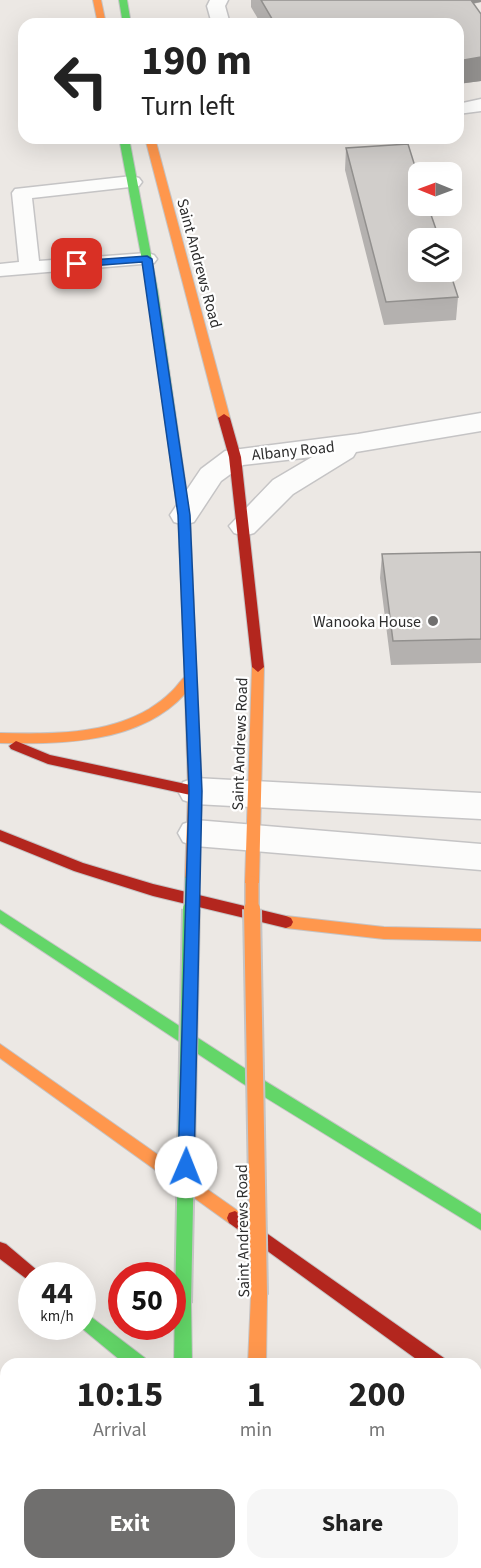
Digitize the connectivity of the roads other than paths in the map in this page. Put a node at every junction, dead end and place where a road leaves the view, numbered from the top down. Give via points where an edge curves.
1 (97, 0) edge
2 (123, 0) edge
3 (219, 0) edge
4 (101, 18) edge
5 (126, 18) edge
6 (219, 18) edge
7 (481, 105) edge
8 (464, 108) edge
9 (125, 144) edge
10 (152, 144) edge
11 (132, 182) junction
12 (147, 259) junction
13 (30, 268) junction
14 (0, 270) edge
15 (481, 422) edge
16 (358, 443) junction
17 (235, 457) junction
18 (184, 515) junction
19 (244, 526) junction
20 (190, 678) junction
21 (0, 739) edge
22 (195, 791) junction
23 (253, 794) junction
24 (481, 806) edge
25 (195, 833) junction
26 (0, 835) edge
27 (253, 837) junction
28 (481, 857) edge
29 (0, 916) edge
30 (481, 934) edge
31 (0, 1050) edge
32 (481, 1223) edge
33 (0, 1249) edge
34 (18, 1264) edge
35 (96, 1329) edge
36 (132, 1358) edge
37 (183, 1358) edge
38 (257, 1358) edge
39 (430, 1358) edge

1 - 4 main road
2 - 5 main road
3 - 6 lane via 216,6
7 - 8 lane
9 - 11 main road
10 - 17 main road, Saint Andrews Road
11 - 12 main road
11 - 13 lane via 22,193
12 - 13 lane
12 - 18 main road
13 - 14 lane
15 - 16 street, Albany Road
16 - 17 street, Albany Road
16 - 19 street, Albany Road via 283,487
17 - 18 street, Albany Road via 211,475
17 - 19 main road, Saint Andrews Road
18 - 20 main road
19 - 23 main road, Saint Andrews Road via 258,659
20 - 21 main road via 170,701 139,720 107,731 72,737
20 - 22 main road
21 - 22 main road via 48,759
22 - 23 street
22 - 25 main road
23 - 24 street
23 - 27 main road, Saint Andrews Road
25 - 27 street
25 - 37 main road, bridge
26 - 30 main road via 80,867 153,890 276,921 384,933
27 - 28 street
27 - 38 main road, Saint Andrews Road, bridge via 260,1295
29 - 32 main road via 247,1078
31 - 39 main road
33 - 34 main road
35 - 36 main road

